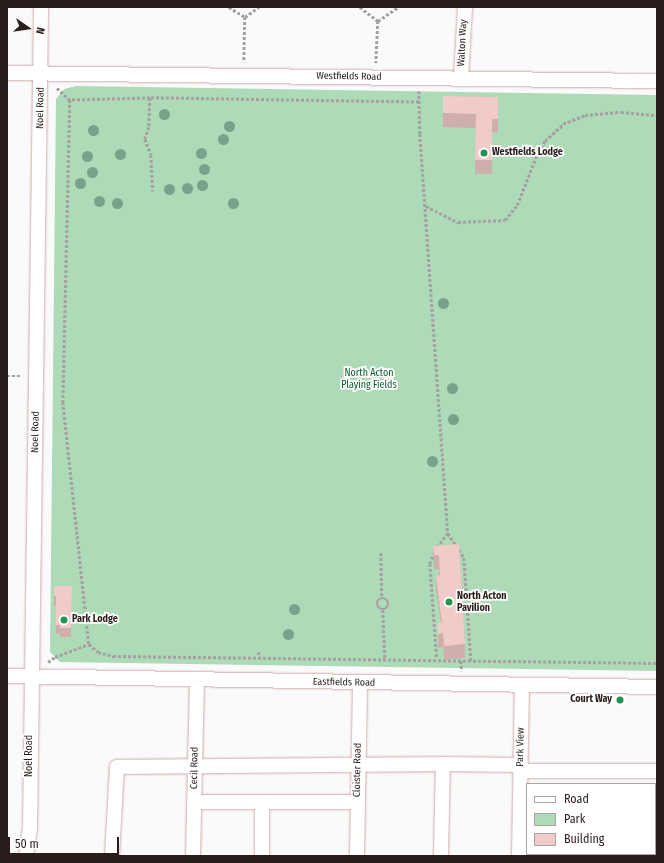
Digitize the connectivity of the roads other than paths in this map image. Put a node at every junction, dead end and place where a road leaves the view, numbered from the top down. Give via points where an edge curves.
1 (41, 7) edge
2 (465, 7) edge
3 (7, 73) edge
4 (41, 74) junction
5 (461, 79) junction
6 (657, 81) edge
7 (7, 676) edge
8 (30, 676) junction
9 (197, 679) junction
10 (360, 683) junction
11 (522, 686) junction
12 (657, 687) edge
13 (443, 764) junction
14 (195, 765) junction
15 (358, 765) junction
16 (520, 768) junction
17 (657, 771) edge
18 (603, 778) edge
19 (194, 802) junction
20 (262, 802) junction
21 (358, 802) junction
22 (26, 856) edge
23 (112, 856) edge
24 (193, 856) edge
25 (262, 856) edge
26 (357, 856) edge
27 (441, 856) edge
28 (519, 856) edge

1 - 4 street, Noel Road
2 - 5 street, Walton Way
3 - 4 street, Westfields Road
4 - 5 street, Westfields Road via 244,74
4 - 8 street, Noel Road
5 - 6 street, Westfields Road via 538,77
7 - 8 street, Eastfields Road
8 - 9 street, Eastfields Road
8 - 22 street, Noel Road via 30,828
9 - 10 street, Eastfields Road
9 - 14 street, Cecil Road
10 - 11 street, Eastfields Road
10 - 15 street, Cloister Road
11 - 12 street, Eastfields Road
11 - 16 street, Park View
13 - 15 street
13 - 16 street
13 - 27 street
14 - 15 street
14 - 19 street, Cecil Road
14 - 23 street via 117,767
15 - 21 street, Cloister Road
16 - 18 street
16 - 28 street, Park View
17 - 18 street
19 - 20 street
19 - 24 street, Cecil Road
20 - 21 street
20 - 25 street
21 - 26 street, Cloister Road

